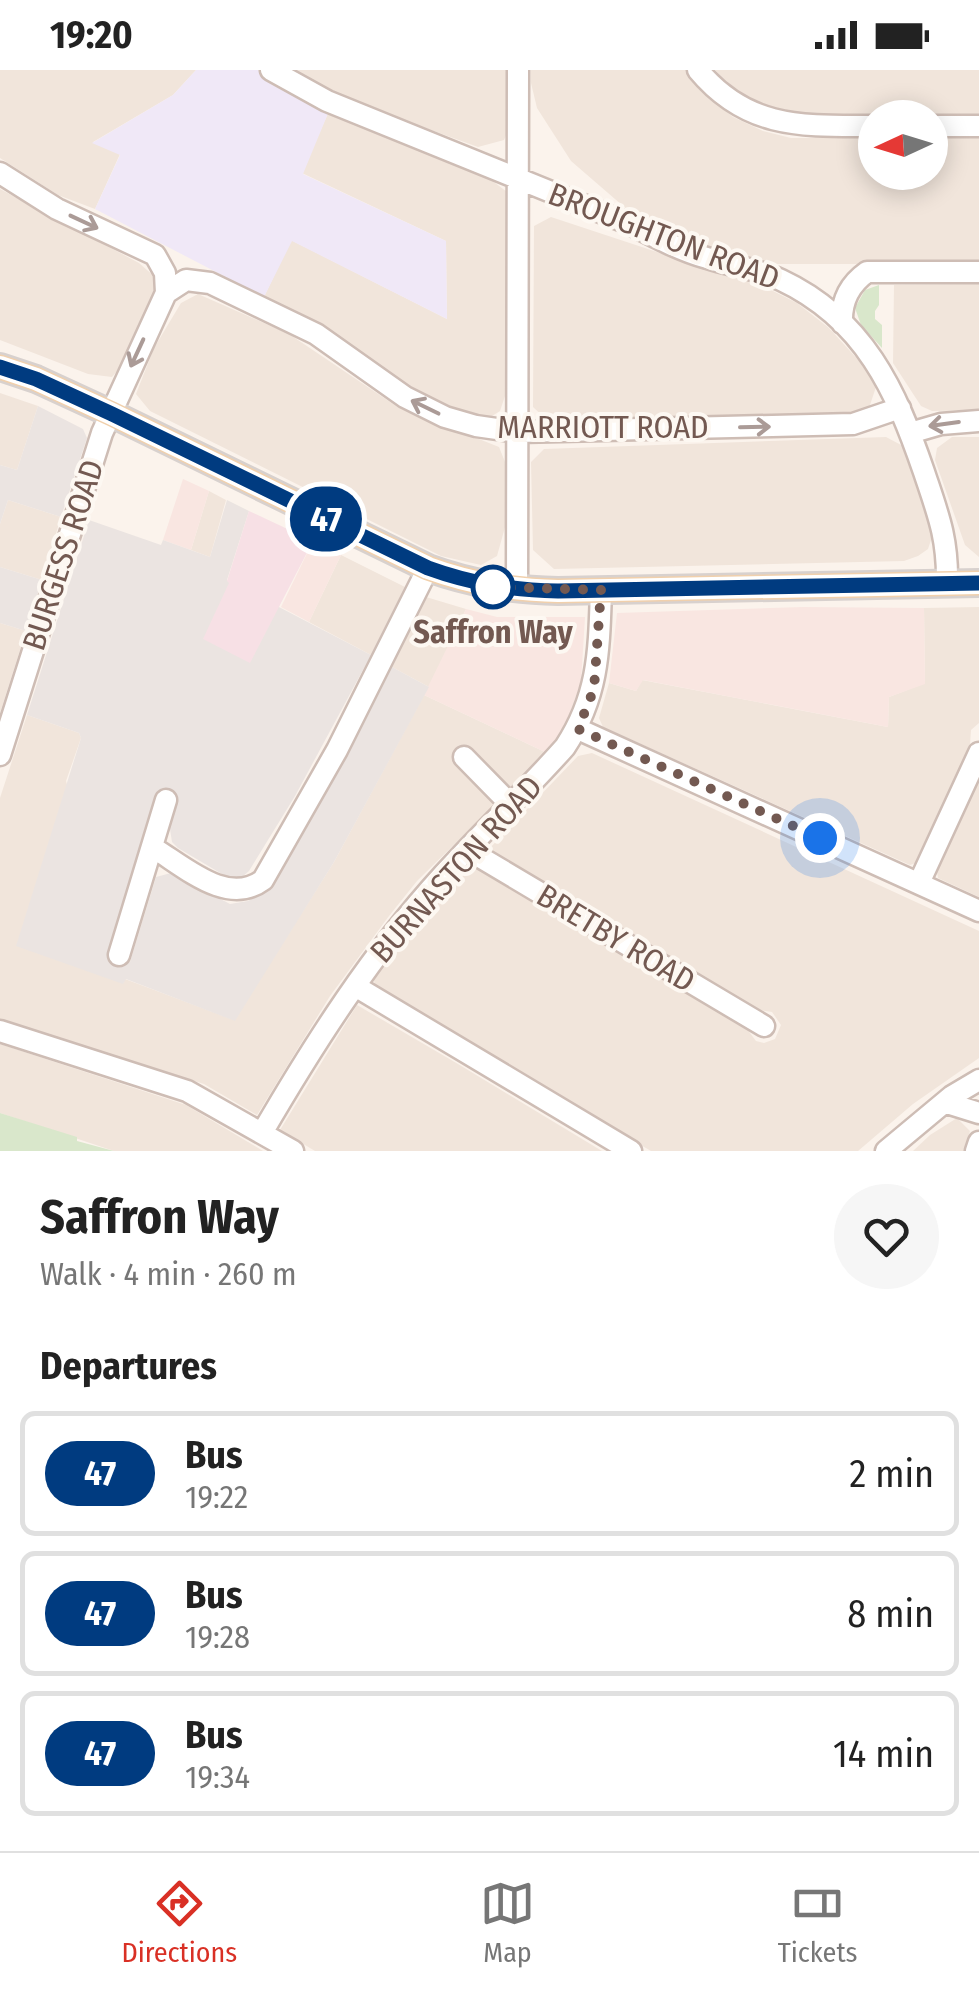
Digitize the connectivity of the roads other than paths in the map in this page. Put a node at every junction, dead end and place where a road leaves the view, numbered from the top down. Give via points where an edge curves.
1 (271, 70) edge
2 (518, 70) edge
3 (698, 70) edge
4 (858, 126) edge
5 (948, 126) edge
6 (979, 126) edge
7 (0, 173) edge
8 (519, 180) junction
9 (979, 272) edge
10 (166, 293) junction
11 (842, 323) junction
12 (0, 368) edge
13 (900, 408) junction
14 (112, 414) junction
15 (979, 422) edge
16 (518, 432) junction
17 (910, 433) junction
18 (428, 568) junction
19 (979, 583) edge
20 (947, 584) junction
21 (518, 590) junction
22 (601, 590) junction
23 (578, 729) junction
24 (979, 753) edge
25 (0, 755) edge
26 (464, 757) dead end
27 (166, 800) dead end
28 (511, 805) junction
29 (152, 847) junction
30 (468, 850) junction
31 (919, 884) junction
32 (979, 912) edge
33 (119, 955) dead end
34 (355, 986) junction
35 (764, 1026) dead end
36 (0, 1031) edge
37 (979, 1080) edge
38 (947, 1103) junction
39 (979, 1113) edge
40 (262, 1133) junction
41 (979, 1142) edge
42 (293, 1151) edge
43 (631, 1151) edge
44 (886, 1151) edge
45 (976, 1151) edge

1 - 8 street, BROUGHTON ROAD via 327,102
2 - 8 street
3 - 4 street via 729,100 766,119
5 - 6 street
7 -> 10 street via 155,255
8 - 11 street, BROUGHTON ROAD via 672,246 780,280
8 - 16 street
9 - 11 street via 867,272 848,291
10 -> 14 street, BURGESS ROAD
16 -> 10 street, MARRIOTT ROAD via 460,422 405,397 316,334 210,283 186,280
11 - 13 street, BROUGHTON ROAD via 875,360
12 - 14 main road
16 -> 13 street, MARRIOTT ROAD via 853,424
13 - 17 street, BROUGHTON ROAD
14 - 18 main road
14 - 25 street, BURGESS ROAD
15 -> 17 street
16 - 21 street
17 - 20 street, BROUGHTON ROAD via 945,533
18 - 21 main road
18 - 29 street via 338,750 263,880 226,890
19 - 20 main road
20 - 22 main road
21 - 22 main road
22 - 23 street, BURNASTON ROAD via 594,689
23 - 28 street, BURNASTON ROAD
23 - 31 street
24 - 31 street
26 - 28 street
27 - 29 street
28 - 30 street, BURNASTON ROAD
29 - 33 street
30 - 34 street, BURNASTON ROAD
30 - 35 street, BRETBY ROAD
31 - 32 street
34 - 40 street, BURNASTON ROAD
34 - 43 street
36 - 40 street via 200,1096
37 - 38 street
38 - 39 street
38 - 44 street
40 - 42 street
41 - 45 street

